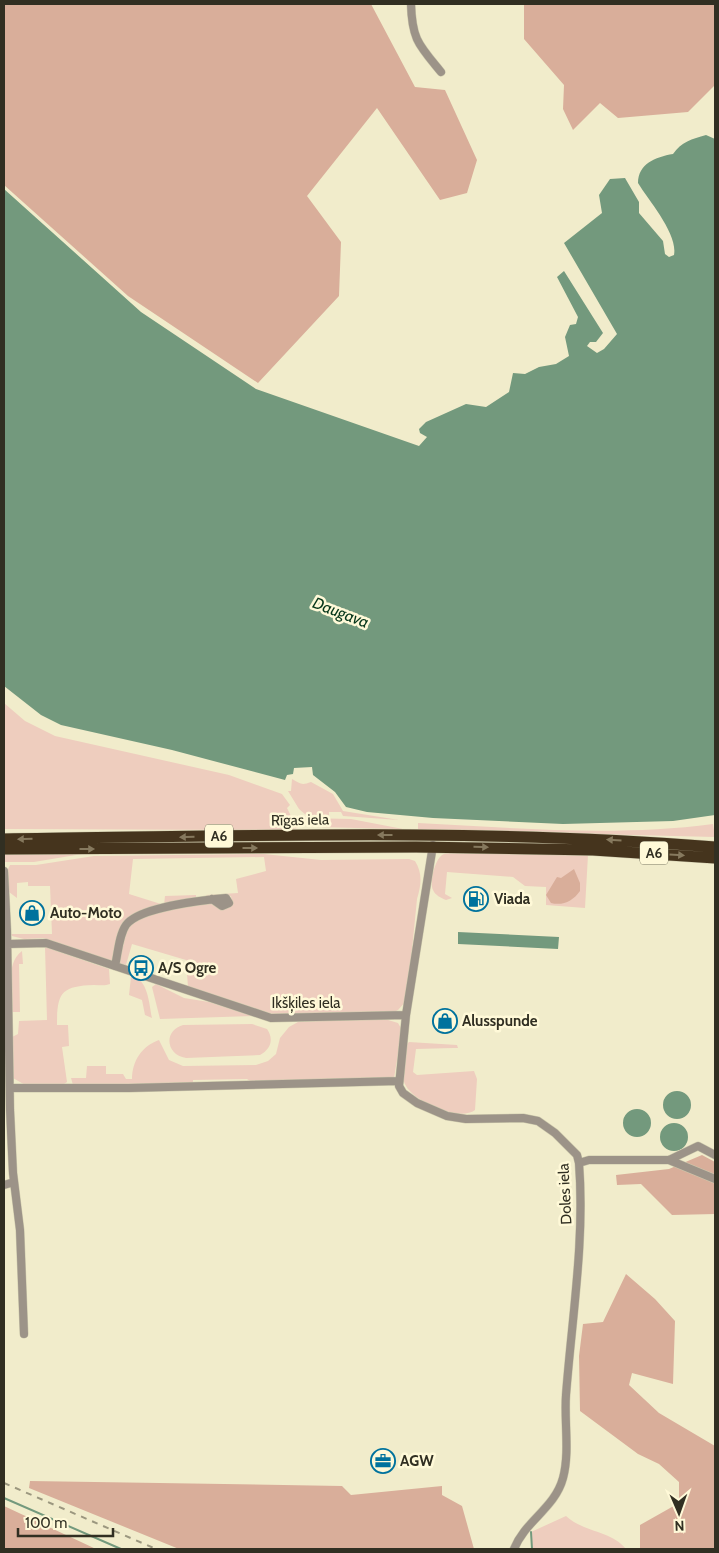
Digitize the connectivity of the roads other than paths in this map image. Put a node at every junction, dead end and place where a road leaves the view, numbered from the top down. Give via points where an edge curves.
1 (411, 4) edge
2 (441, 72) dead end
3 (433, 835) junction
4 (4, 839) edge
5 (595, 844) junction
6 (433, 847) junction
7 (715, 847) edge
8 (4, 850) edge
9 (715, 858) edge
10 (4, 871) edge
11 (212, 899) dead end
12 (5, 912) edge
13 (8, 944) junction
14 (115, 966) junction
15 (406, 1015) junction
16 (6, 1025) edge
17 (398, 1081) junction
18 (10, 1088) junction
19 (715, 1155) edge
20 (669, 1160) junction
21 (579, 1163) junction
22 (715, 1179) edge
23 (14, 1182) junction
24 (4, 1186) edge
25 (24, 1334) dead end
26 (514, 1549) edge

1 - 2 street via 415,39
3 -> 4 highway, Rīgas iela / A6
3 - 5 highway, Rīgas iela / A6
3 - 6 street
6 -> 5 highway, Rīgas iela / A6
7 -> 5 highway, A6
5 -> 9 highway, A6
8 -> 6 highway, Rīgas iela / A6
6 - 15 street
10 - 12 street
11 - 14 street via 132,918 124,927
12 - 13 street
13 - 14 street, Ikšķiles iela via 46,943
13 - 16 street
14 - 15 street, Ikšķiles iela via 271,1018
15 - 17 street
16 - 18 street
17 - 18 street
17 - 21 street, Doles iela via 411,1099 447,1116 538,1121 577,1155
18 - 23 street
19 - 20 street via 698,1146
20 - 21 street via 589,1160
20 - 22 street
21 - 26 street, Doles iela via 581,1220 566,1394 564,1473 554,1500 524,1531
23 - 24 street
23 - 25 street via 18,1195

